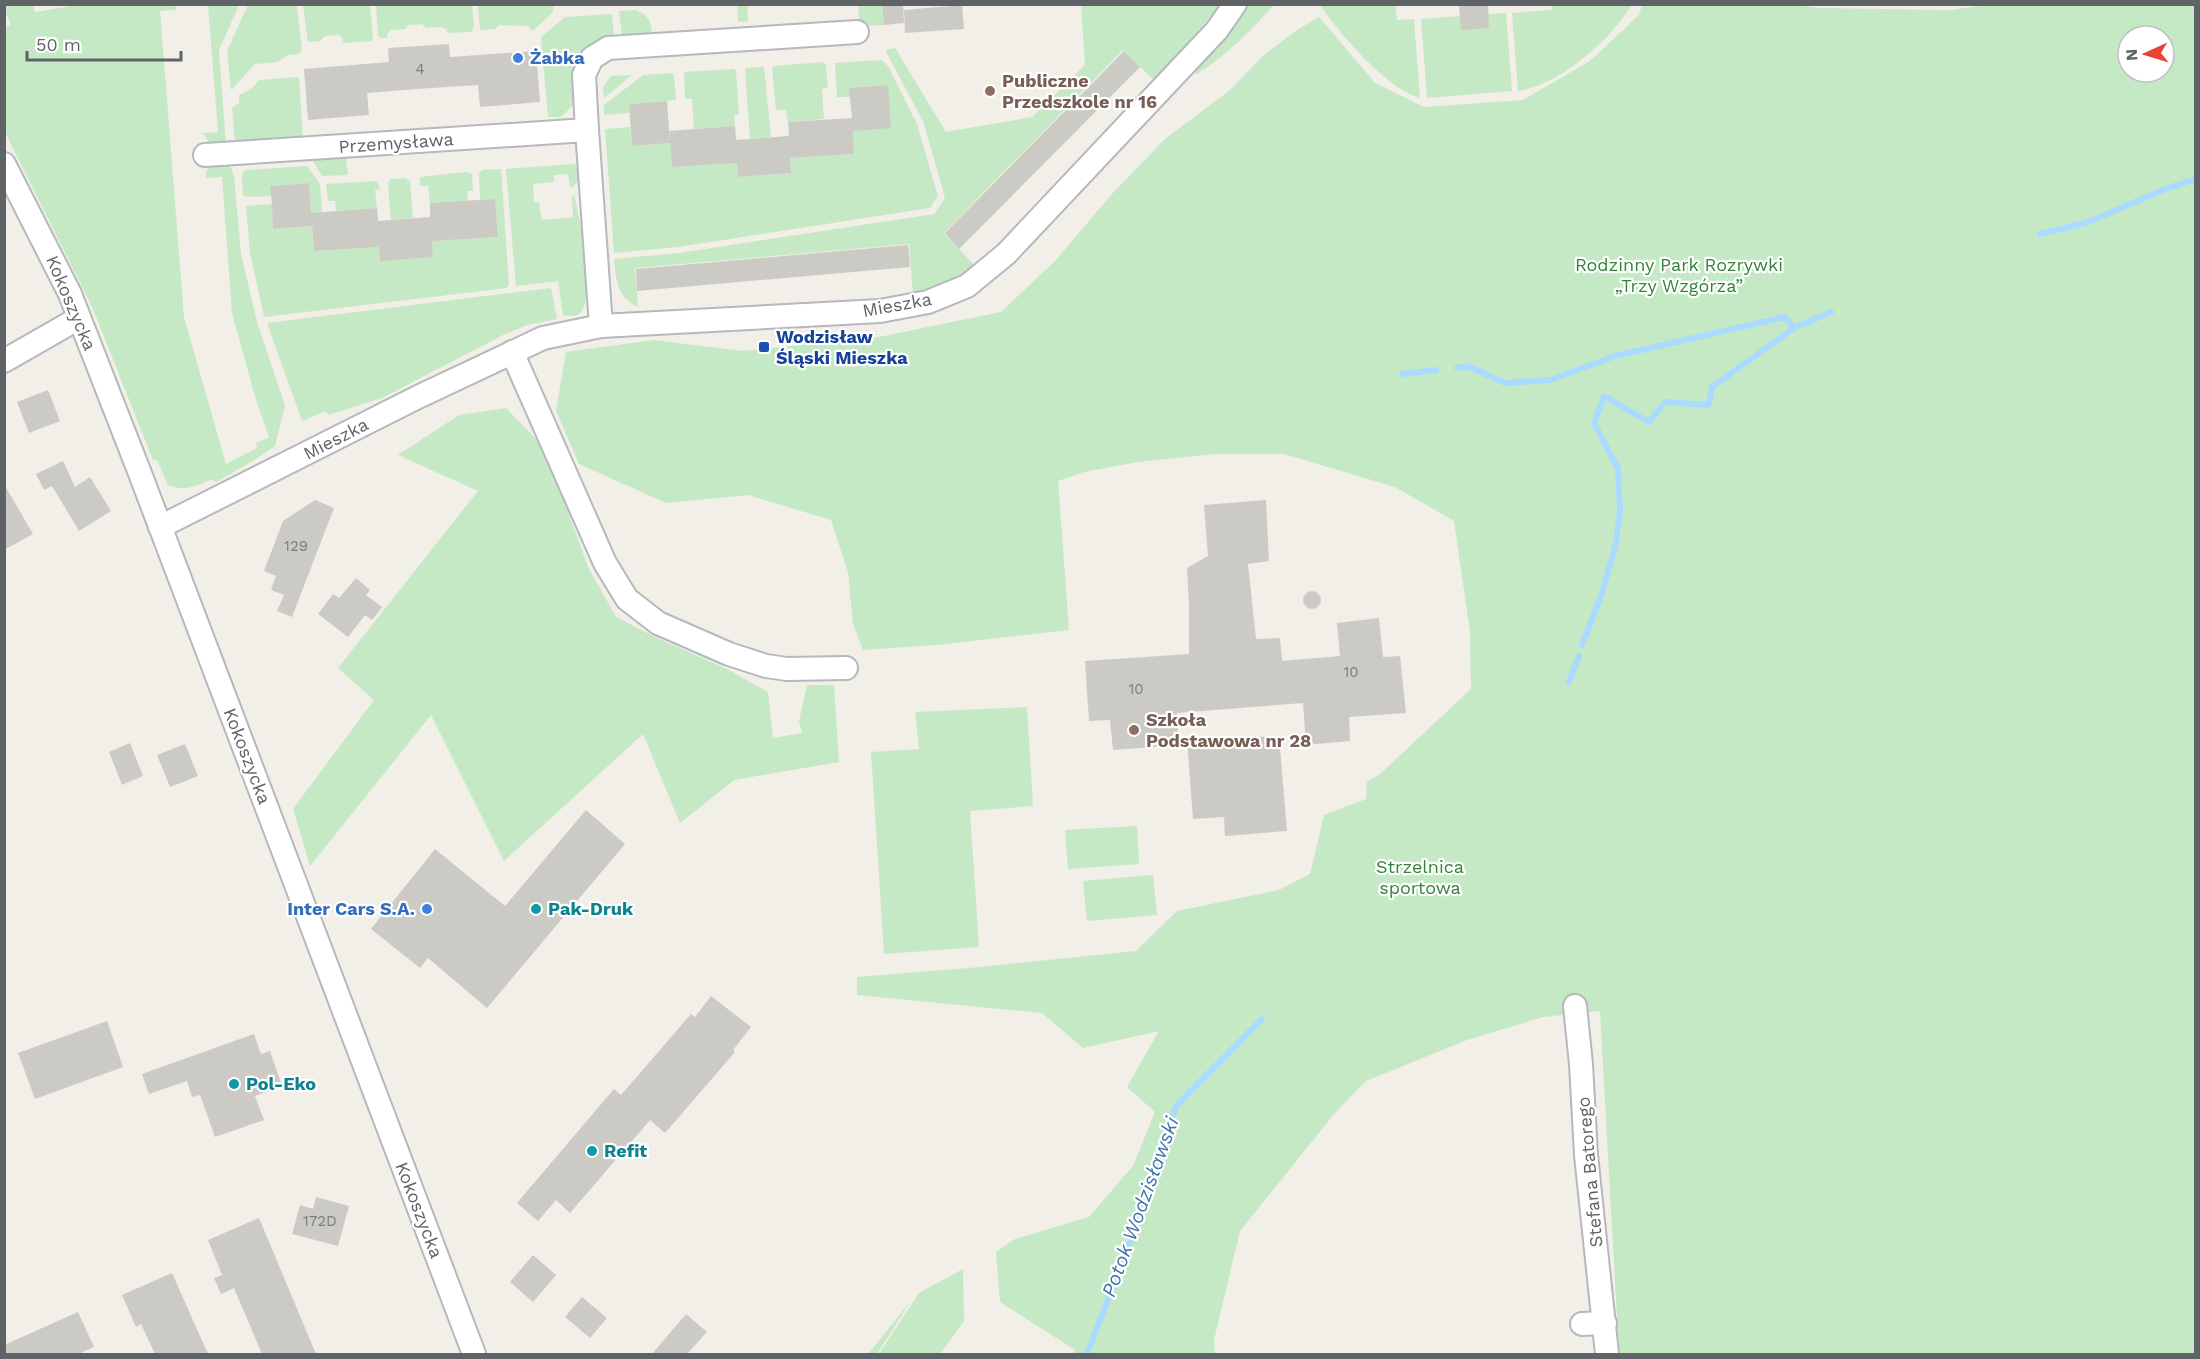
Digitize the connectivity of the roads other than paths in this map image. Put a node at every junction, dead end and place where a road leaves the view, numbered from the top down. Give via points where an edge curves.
1 (1235, 4) edge
2 (857, 32) dead end
3 (587, 130) junction
4 (205, 155) dead end
5 (4, 164) edge
6 (79, 318) junction
7 (601, 326) junction
8 (512, 352) junction
9 (4, 361) edge
10 (160, 527) junction
11 (846, 668) dead end
12 (1575, 1017) dead end
13 (474, 1354) edge
14 (1607, 1354) edge

1 - 7 street, Mieszka via 1217,30 1006,255 967,286 928,302 880,311
2 - 3 street via 608,48 592,58 584,75
3 - 4 street, Przemysława
3 - 7 street
5 - 6 street, Kokoszycka
6 - 9 street
6 - 10 street, Kokoszycka
7 - 8 street, Mieszka via 543,338
8 - 10 street, Mieszka
8 - 11 street via 605,563 627,599 658,623 766,666
10 - 13 street, Kokoszycka
12 - 14 street, Stefana Batorego via 1594,1324

